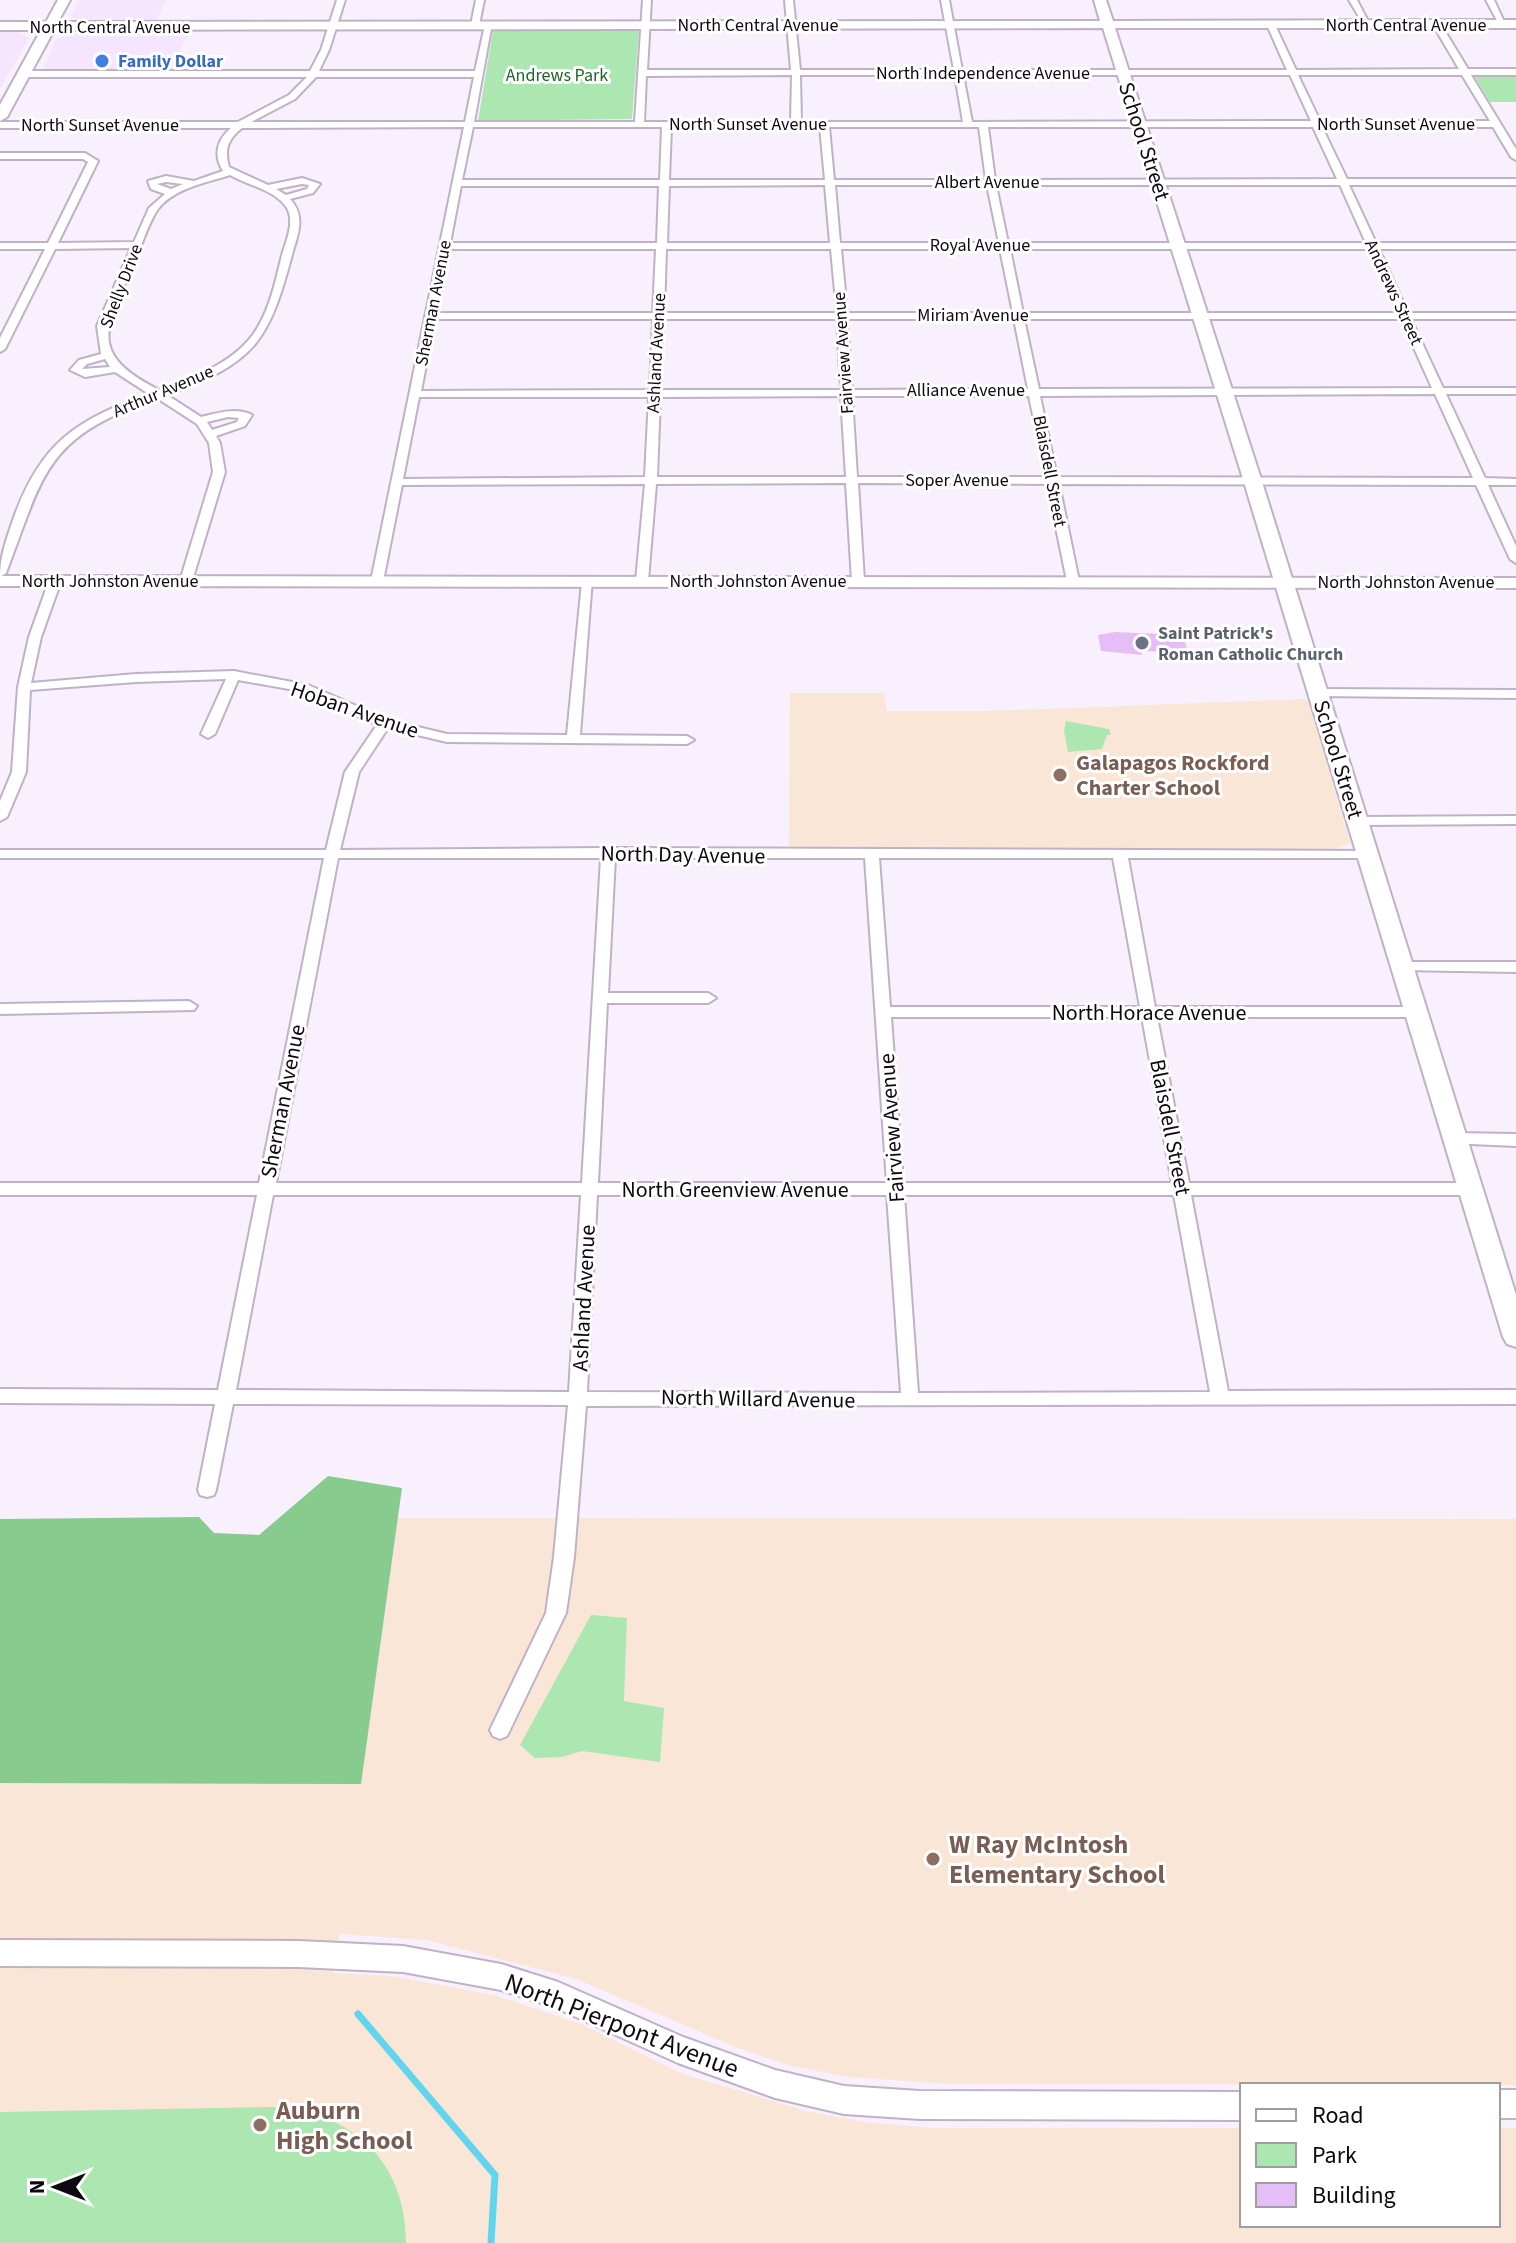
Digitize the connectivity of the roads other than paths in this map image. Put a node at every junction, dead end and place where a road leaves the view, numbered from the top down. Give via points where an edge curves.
1 (64, 0) edge
2 (341, 0) edge
3 (480, 0) edge
4 (647, 0) edge
5 (789, 0) edge
6 (945, 0) edge
7 (1100, 0) edge
8 (1353, 0) edge
9 (1490, 0) edge
10 (1510, 24) edge
11 (475, 25) junction
12 (489, 25) junction
13 (646, 25) junction
14 (792, 25) junction
15 (949, 25) junction
16 (1271, 25) junction
17 (1368, 25) junction
18 (1437, 25) junction
19 (0, 26) edge
20 (332, 26) junction
21 (1108, 26) junction
22 (50, 27) junction
23 (1123, 72) junction
24 (1467, 72) junction
25 (1516, 72) edge
26 (642, 73) junction
27 (796, 73) junction
28 (959, 73) junction
29 (1293, 73) junction
30 (24, 74) junction
31 (314, 74) junction
32 (478, 74) junction
33 (0, 117) edge
34 (470, 124) junction
35 (639, 124) junction
36 (667, 124) junction
37 (796, 124) junction
38 (824, 124) junction
39 (968, 124) junction
40 (983, 124) junction
41 (1141, 124) junction
42 (1316, 124) junction
43 (1496, 124) junction
44 (0, 125) edge
45 (239, 125) junction
46 (0, 156) edge
47 (1516, 157) edge
48 (230, 172) junction
49 (829, 181) junction
50 (1158, 181) junction
51 (664, 182) junction
52 (991, 182) junction
53 (1342, 182) junction
54 (1516, 182) edge
55 (193, 183) junction
56 (457, 183) junction
57 (268, 188) junction
58 (172, 193) junction
59 (284, 198) junction
60 (51, 245) junction
61 (136, 245) junction
62 (663, 245) junction
63 (834, 245) junction
64 (1004, 245) junction
65 (1372, 245) junction
66 (0, 246) edge
67 (444, 246) junction
68 (1178, 246) junction
69 (1516, 246) edge
70 (658, 314) junction
71 (1200, 314) junction
72 (842, 315) junction
73 (1018, 315) junction
74 (1406, 315) junction
75 (430, 316) junction
76 (1516, 316) edge
77 (0, 349) edge
78 (106, 356) junction
79 (116, 369) junction
80 (1034, 390) junction
81 (846, 391) junction
82 (1223, 391) junction
83 (1516, 391) edge
84 (654, 392) junction
85 (1440, 392) junction
86 (156, 393) junction
87 (415, 394) junction
88 (202, 420) junction
89 (212, 434) junction
90 (651, 480) junction
91 (853, 480) junction
92 (1051, 480) junction
93 (398, 482) junction
94 (1253, 482) junction
95 (1516, 482) edge
96 (1480, 483) junction
97 (1516, 559) edge
98 (0, 573) edge
99 (0, 581) edge
100 (55, 581) junction
101 (186, 581) junction
102 (377, 581) junction
103 (642, 581) junction
104 (858, 581) junction
105 (1073, 581) junction
106 (588, 582) junction
107 (1283, 582) junction
108 (1516, 583) edge
109 (234, 675) junction
110 (24, 687) junction
111 (1318, 693) junction
112 (1516, 694) edge
113 (385, 723) junction
114 (208, 734) dead end
115 (573, 739) junction
116 (687, 740) dead end
117 (0, 817) edge
118 (1516, 820) edge
119 (1358, 821) junction
120 (608, 852) junction
121 (0, 854) edge
122 (332, 854) junction
123 (1367, 854) junction
124 (872, 856) junction
125 (1120, 856) junction
126 (1403, 967) junction
127 (1516, 967) edge
128 (600, 998) junction
129 (708, 998) dead end
130 (189, 1006) dead end
131 (0, 1009) edge
132 (883, 1012) junction
133 (1149, 1012) junction
134 (1416, 1012) junction
135 (1454, 1139) junction
136 (1516, 1140) edge
137 (264, 1188) junction
138 (0, 1189) edge
139 (589, 1189) junction
140 (896, 1189) junction
141 (1183, 1189) junction
142 (1469, 1189) junction
143 (1516, 1337) edge
144 (0, 1396) edge
145 (226, 1396) junction
146 (578, 1396) junction
147 (1516, 1397) edge
148 (1220, 1398) junction
149 (910, 1400) junction
150 (207, 1490) dead end
151 (500, 1730) dead end
152 (0, 1953) edge
153 (1240, 2106) edge

1 - 22 main road
2 - 20 street
3 - 11 street
4 - 13 street
5 - 14 street
6 - 15 street
7 - 21 main road, School Street
8 - 17 street
9 - 10 street
10 - 18 main road, North Central Avenue
11 - 12 main road, North Central Avenue
11 - 20 main road, North Central Avenue
12 - 13 main road, North Central Avenue
12 - 32 street, Sherman Avenue
13 - 14 main road, North Central Avenue
13 - 26 street
14 - 15 main road, North Central Avenue
14 - 27 street
15 - 21 main road, North Central Avenue
15 - 28 street
16 - 17 main road, North Central Avenue
16 - 21 main road, North Central Avenue
16 - 29 street, Andrews Street
17 - 18 main road, North Central Avenue
18 - 24 street
19 - 22 main road, North Central Avenue
20 - 22 main road, North Central Avenue
20 - 31 street
21 - 23 main road, School Street
22 - 30 main road
23 - 28 street, North Independence Avenue
23 - 29 street, North Independence Avenue
23 - 41 main road, School Street
24 - 25 street, North Independence Avenue
24 - 29 street, North Independence Avenue
24 - 43 street
26 - 27 street, North Independence Avenue
26 - 35 street
27 - 28 street, North Independence Avenue
27 - 37 street
28 - 39 street
29 - 42 street, Andrews Street
30 - 31 street
30 - 33 main road
31 - 32 street
31 - 45 street via 293,97
32 - 34 street, Sherman Avenue
34 - 35 street, North Sunset Avenue
34 - 45 street, North Sunset Avenue
34 - 56 street, Sherman Avenue
35 - 36 street, North Sunset Avenue
36 - 37 street, North Sunset Avenue
36 - 51 street, Ashland Avenue
37 - 38 street, North Sunset Avenue
38 - 39 street, North Sunset Avenue
38 - 49 street, Fairview Avenue
39 - 40 street, North Sunset Avenue
40 - 41 street, North Sunset Avenue
40 - 52 street, Blaisdell Street
41 - 42 street, North Sunset Avenue
41 - 50 main road, School Street
42 - 43 street, North Sunset Avenue
42 - 53 street, Andrews Street
43 - 47 street
44 - 45 street, North Sunset Avenue
45 - 48 street via 221,147
46 - 60 street via 85,156 93,161
48 - 55 street, Shelly Drive
48 - 57 street
49 - 51 street, Albert Avenue
49 - 52 street, Albert Avenue
49 - 63 street, Fairview Avenue
50 - 52 street, Albert Avenue
50 - 53 street, Albert Avenue
50 - 68 main road, School Street
51 - 56 street, Albert Avenue
51 - 62 street, Ashland Avenue
52 - 64 street, Blaisdell Street
53 - 54 street, Albert Avenue
53 - 65 street, Andrews Street
55 - 58 street, Shelly Drive
55 - 58 street via 151,183
56 - 67 street, Sherman Avenue
57 - 59 street
57 - 59 street via 302,181 315,184 310,191
58 - 61 street, Shelly Drive via 154,208
59 - 86 street, Arthur Avenue via 295,229 259,334 214,371
60 - 61 street
60 - 66 street
60 - 77 street
61 - 78 street, Shelly Drive via 102,326
62 - 63 street, Royal Avenue
62 - 67 street, Royal Avenue
62 - 70 street, Ashland Avenue
63 - 64 street, Royal Avenue
63 - 72 street, Fairview Avenue
64 - 68 street, Royal Avenue
64 - 73 street, Blaisdell Street
65 - 68 street, Royal Avenue
65 - 69 street, Royal Avenue
65 - 74 street, Andrews Street
67 - 75 street, Sherman Avenue
68 - 71 main road, School Street
70 - 72 street, Miriam Avenue
70 - 75 street, Miriam Avenue
70 - 84 street, Ashland Avenue
71 - 73 street, Miriam Avenue
71 - 74 street, Miriam Avenue
71 - 82 main road, School Street
72 - 73 street, Miriam Avenue
72 - 81 street, Fairview Avenue
73 - 80 street, Blaisdell Street
74 - 76 street, Miriam Avenue
74 - 85 street, Andrews Street
75 - 87 street, Sherman Avenue
78 - 79 street, Shelly Drive
78 - 79 street via 75,370 85,374
79 - 86 street, Shelly Drive
80 - 81 street, Alliance Avenue
80 - 82 street, Alliance Avenue
80 - 92 street, Blaisdell Street
81 - 84 street, Alliance Avenue
81 - 91 street, Fairview Avenue
82 - 85 street, Alliance Avenue
82 - 94 main road, School Street
83 - 85 street, Alliance Avenue
84 - 87 street, Alliance Avenue
84 - 90 street, Ashland Avenue
85 - 96 street, Andrews Street
86 - 88 street, Shelly Drive
86 - 98 street, Arthur Avenue via 86,427 55,451 37,480
87 - 93 street, Sherman Avenue
88 - 89 street, Shelly Drive
88 - 89 street via 246,415 241,424
89 - 101 street, Shelly Drive via 219,472
90 - 91 street, Soper Avenue
90 - 93 street, Soper Avenue
90 - 103 street, Ashland Avenue
91 - 92 street, Soper Avenue
91 - 104 street, Fairview Avenue
92 - 94 street, Soper Avenue
92 - 105 street, Blaisdell Street
93 - 102 street, Sherman Avenue
94 - 96 street, Soper Avenue
94 - 107 main road, School Street
95 - 96 street, Soper Avenue
96 - 97 street, Andrews Street
99 - 100 street, North Johnston Avenue
100 - 101 street, North Johnston Avenue
100 - 110 street
101 - 102 street, North Johnston Avenue
102 - 106 street, North Johnston Avenue
103 - 104 street, North Johnston Avenue
103 - 106 street, North Johnston Avenue
104 - 105 street, North Johnston Avenue
105 - 107 street, North Johnston Avenue
106 - 115 street
107 - 108 street, North Johnston Avenue
107 - 111 main road, School Street
109 - 110 street, Hoban Avenue
109 - 113 street, Hoban Avenue via 303,688
109 - 114 street
110 - 117 street via 19,772
111 - 112 street
111 - 119 main road, School Street
113 - 115 street, Hoban Avenue via 447,738
113 - 122 street, Sherman Avenue via 352,772
115 - 116 street, Hoban Avenue
118 - 119 street
119 - 123 main road, School Street
120 - 122 street, North Day Avenue
120 - 124 street, North Day Avenue
120 - 128 street, Ashland Avenue
121 - 122 street, North Day Avenue
122 - 137 street, Sherman Avenue
123 - 125 street, North Day Avenue
123 - 126 main road, School Street
124 - 125 street, North Day Avenue
124 - 132 street, Fairview Avenue
125 - 133 street, Blaisdell Street
126 - 127 street
126 - 134 main road, School Street
128 - 129 street
128 - 139 street, Ashland Avenue
130 - 131 street
132 - 133 street, North Horace Avenue
132 - 140 street, Fairview Avenue
133 - 134 street, North Horace Avenue
133 - 141 street, Blaisdell Street
134 - 135 main road, School Street
135 - 136 street
135 - 142 main road, School Street
137 - 138 street, North Greenview Avenue
137 - 139 street, North Greenview Avenue
137 - 145 street, Sherman Avenue
139 - 140 street, North Greenview Avenue
139 - 146 street, Ashland Avenue
140 - 141 street, North Greenview Avenue
140 - 149 street, Fairview Avenue
141 - 142 street, North Greenview Avenue
141 - 148 street, Blaisdell Street
142 - 143 main road, School Street
144 - 145 street, North Willard Avenue
145 - 146 street, North Willard Avenue
145 - 150 street, Sherman Avenue
146 - 149 street, North Willard Avenue
146 - 151 street, Ashland Avenue via 556,1613
147 - 148 street, North Willard Avenue
148 - 149 street, North Willard Avenue
152 - 153 street, North Pierpont Avenue via 403,1959 515,1981 678,2049 761,2079 844,2100

